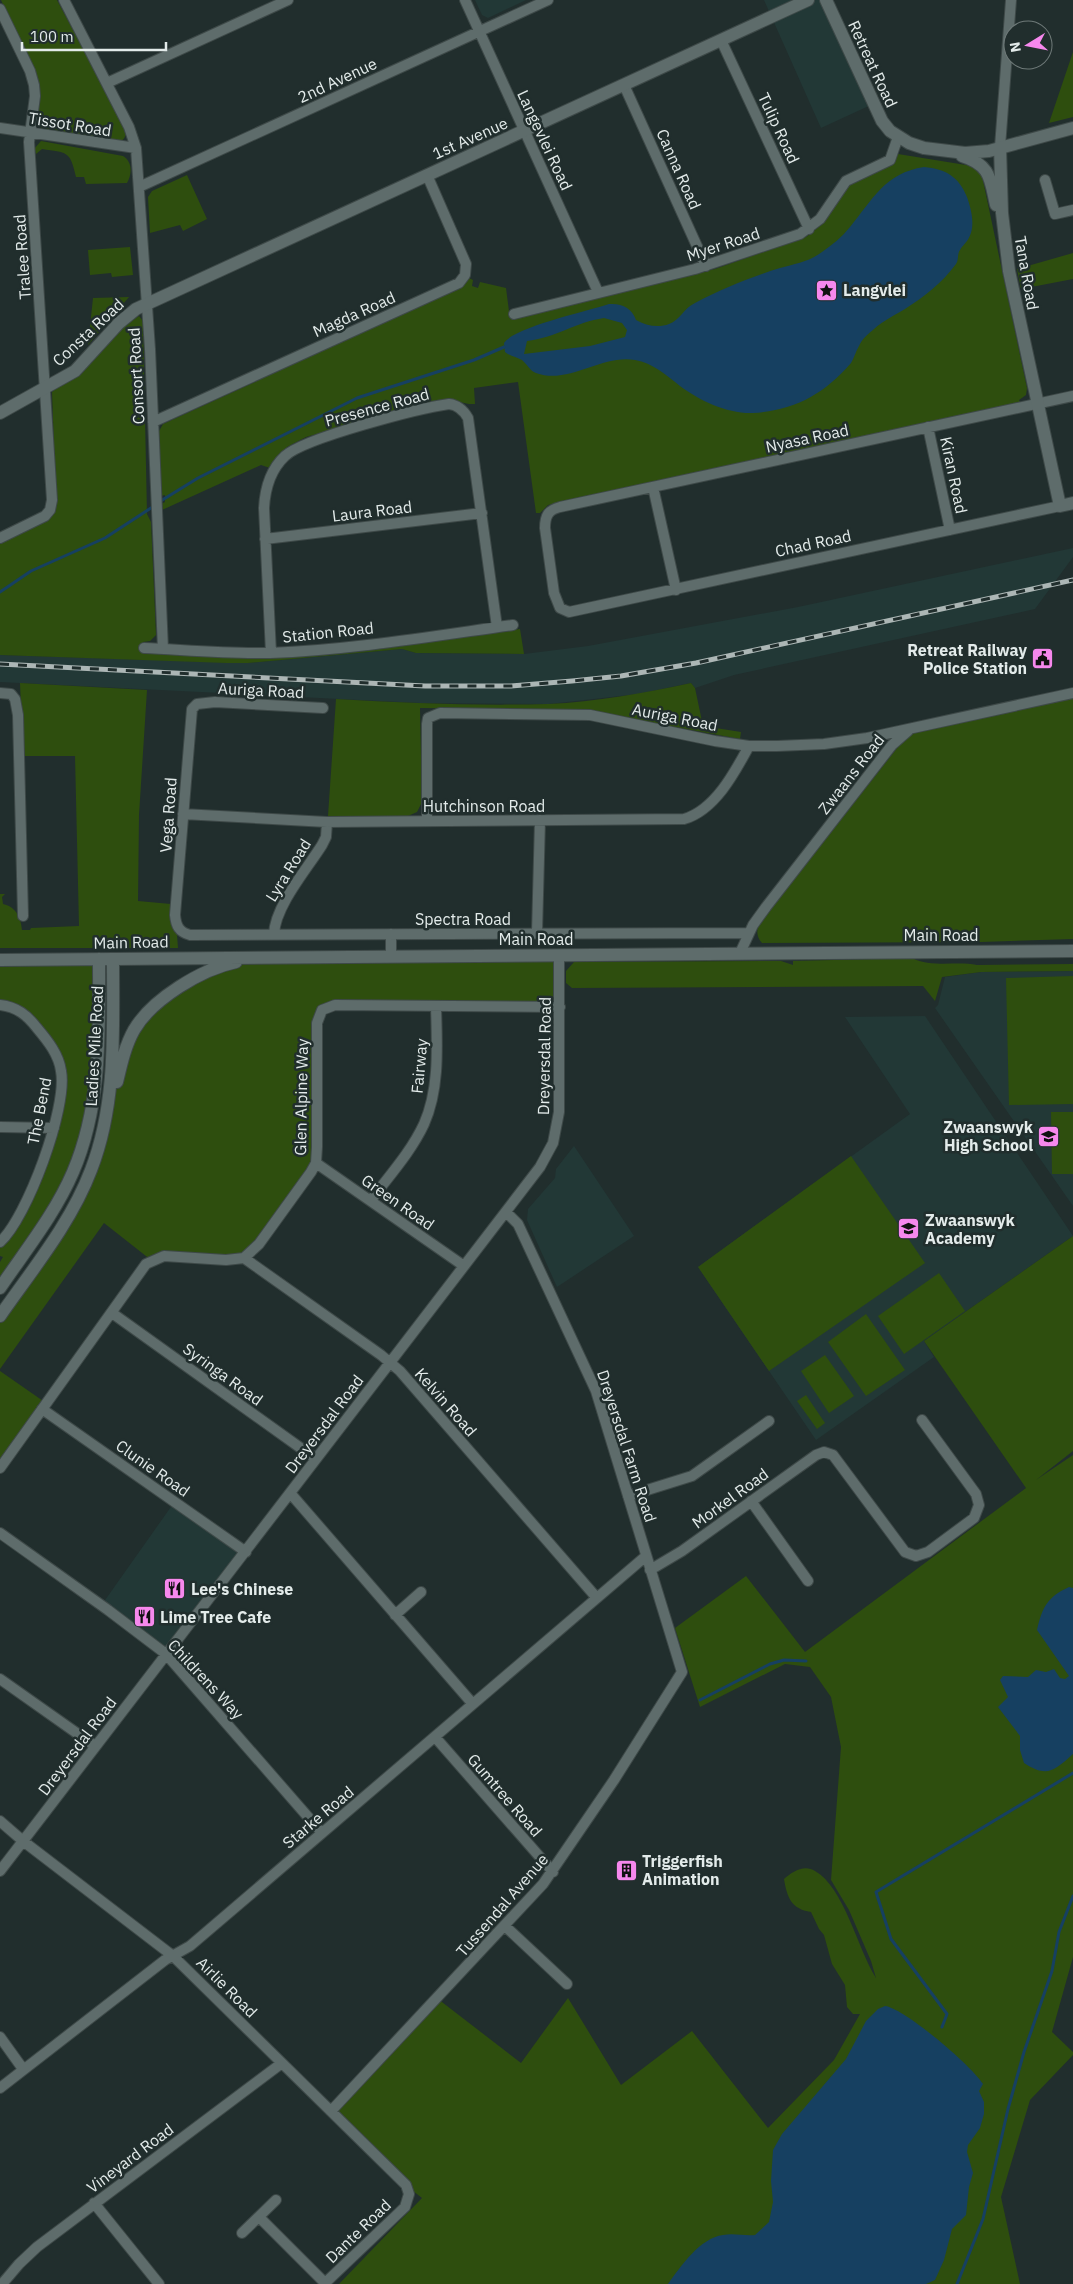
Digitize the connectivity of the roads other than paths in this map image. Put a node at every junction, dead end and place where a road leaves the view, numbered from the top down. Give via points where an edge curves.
1 (64, 0) edge
2 (288, 0) edge
3 (464, 0) edge
4 (548, 0) edge
5 (808, 0) edge
6 (826, 0) edge
7 (1011, 0) edge
8 (0, 9) edge
9 (479, 31) junction
10 (721, 40) junction
11 (106, 83) junction
12 (624, 85) junction
13 (0, 128) edge
14 (1073, 128) edge
15 (525, 131) junction
16 (30, 133) junction
17 (898, 137) junction
18 (1000, 147) junction
19 (136, 148) junction
20 (946, 151) junction
21 (427, 175) junction
22 (1045, 180) dead end
23 (138, 187) junction
24 (1073, 210) edge
25 (809, 229) junction
26 (1004, 244) junction
27 (706, 266) junction
28 (598, 292) junction
29 (146, 304) junction
30 (514, 314) dead end
31 (46, 388) junction
32 (1073, 396) edge
33 (1038, 403) junction
34 (0, 413) edge
35 (154, 422) junction
36 (928, 427) junction
37 (654, 487) junction
38 (1067, 505) edge
39 (482, 513) junction
40 (950, 530) junction
41 (0, 538) edge
42 (265, 539) junction
43 (676, 590) junction
44 (560, 608) joint
45 (513, 624) dead end
46 (497, 627) junction
47 (144, 648) dead end
48 (163, 649) junction
49 (271, 653) junction
50 (1073, 693) edge
51 (5, 694) edge
52 (197, 704) joint
53 (323, 708) dead end
54 (911, 729) junction
55 (749, 746) junction
56 (183, 814) junction
57 (540, 820) junction
58 (427, 821) junction
59 (327, 822) junction
60 (23, 916) dead end
61 (179, 929) joint
62 (536, 933) junction
63 (748, 933) junction
64 (274, 934) junction
65 (391, 934) junction
66 (1073, 950) edge
67 (740, 953) junction
68 (559, 955) junction
69 (391, 956) junction
70 (269, 957) junction
71 (113, 959) junction
72 (0, 960) edge
73 (99, 960) junction
74 (0, 1005) edge
75 (436, 1006) junction
76 (560, 1007) junction
77 (105, 1125) junction
78 (0, 1127) edge
79 (54, 1128) junction
80 (316, 1163) junction
81 (371, 1200) junction
82 (507, 1212) junction
83 (0, 1242) edge
84 (244, 1258) junction
85 (464, 1266) junction
86 (0, 1288) edge
87 (112, 1313) junction
88 (0, 1316) edge
89 (390, 1363) junction
90 (42, 1408) junction
91 (922, 1420) dead end
92 (769, 1421) dead end
93 (316, 1459) junction
94 (0, 1468) edge
95 (291, 1494) junction
96 (628, 1496) junction
97 (751, 1501) junction
98 (0, 1533) edge
99 (246, 1552) junction
100 (646, 1556) junction
101 (650, 1570) junction
102 (808, 1581) dead end
103 (421, 1592) dead end
104 (596, 1597) junction
105 (395, 1615) junction
106 (166, 1654) junction
107 (682, 1672) joint
108 (0, 1679) edge
109 (472, 1703) junction
110 (435, 1737) junction
111 (95, 1746) junction
112 (0, 1821) edge
113 (322, 1833) junction
114 (23, 1841) junction
115 (0, 1871) edge
116 (553, 1872) junction
117 (506, 1927) junction
118 (174, 1956) junction
119 (566, 1984) dead end
120 (0, 2037) edge
121 (282, 2063) junction
122 (23, 2069) junction
123 (0, 2088) edge
124 (332, 2110) junction
125 (409, 2198) joint
126 (276, 2200) dead end
127 (94, 2204) junction
128 (259, 2216) junction
129 (242, 2233) dead end
130 (2, 2284) edge
131 (158, 2284) edge
132 (325, 2284) edge

1 - 11 street, Consort Road
2 - 11 street
3 - 9 street, Langevlei Road
4 - 9 street, 2nd Avenue
5 - 10 main road, 1st Avenue
6 - 17 main road, Retreat Road via 877,112 885,126
7 - 18 street
8 - 16 street, Tralee Road via 34,85
9 - 15 street, Langevlei Road
9 - 23 street, 2nd Avenue
10 - 12 main road, 1st Avenue
10 - 25 street, Tulip Road
11 - 19 street, Consort Road
12 - 15 main road, 1st Avenue
12 - 27 street, Canna Road
13 - 16 street, Tissot Road
14 - 18 main road, Retreat Road
15 - 21 main road, 1st Avenue
15 - 28 street, Langevlei Road
16 - 19 street, Tissot Road
16 - 31 street, Tralee Road
17 - 20 main road, Retreat Road via 916,146
17 - 25 street, Myer Road via 890,160 846,181 820,219
18 - 20 main road, Retreat Road via 976,153
18 - 26 main road, Tana Road
19 - 23 street, Consort Road
20 - 26 main road via 973,160 986,169
21 - 29 main road, 1st Avenue
21 - 35 street, Magda Road via 466,264 462,280
22 - 24 street via 1055,214
23 - 29 street, Consort Road
25 - 27 street, Myer Road
26 - 33 main road, Tana Road
27 - 28 street, Myer Road
28 - 30 street, Myer Road
29 - 31 main road, Consta Road via 127,315 75,371
29 - 35 street, Consort Road
31 - 34 main road, Consta Road
31 - 41 street, Tralee Road via 50,510 42,518
32 - 33 street, Nyasa Road
33 - 36 street, Nyasa Road
33 - 38 main road, Tana Road
35 - 48 street, Consort Road
36 - 37 street, Nyasa Road
36 - 40 street, Kiran Road
37 - 43 street
37 - 44 street, Nyasa Road via 549,511 545,528 554,593
38 - 40 street, Chad Road
39 - 42 street, Laura Road
39 - 42 street, Presence Road via 468,418 465,412 449,404 337,434 293,450 280,462 266,486
39 - 46 street, Presence Road
40 - 43 street, Chad Road
42 - 49 street, Presence Road
43 - 44 street, Chad Road via 580,611 569,612
45 - 46 street, Station Road
46 - 49 street, Station Road
47 - 48 street, Station Road
48 - 49 street, Station Road
50 - 54 street, Zwaans Road
51 - 60 street via 15,699 18,715
52 - 53 street, Auriga Road via 215,702
52 - 56 street, Vega Road via 190,719
54 - 55 street, Auriga Road via 838,743
54 - 63 street, Zwaans Road via 892,745
55 - 57 street, Hutchinson Road via 719,793 692,816 667,820
55 - 58 street, Auriga Road via 590,715 451,712 432,715 427,724
56 - 59 street, Hutchinson Road
56 - 61 street, Vega Road via 175,915
57 - 58 street, Hutchinson Road
57 - 62 street
58 - 59 street, Hutchinson Road
59 - 64 street, Lyra Road via 326,837 276,919
61 - 64 street, Spectra Road via 190,935
62 - 63 street, Spectra Road
62 - 65 street, Spectra Road
63 - 67 street, Zwaans Road
64 - 65 street, Spectra Road
65 - 69 street
66 - 67 main road, Main Road
67 - 68 main road, Main Road
68 - 69 main road, Main Road
68 - 76 street, Dreyersdal Road
69 - 70 main road, Main Road
70 - 71 main road, Main Road
70 - 77 main road via 230,963 206,972 148,1013 129,1041
71 - 73 main road, Main Road
71 - 77 main road, Ladies Mile Road via 112,1062
72 - 73 main road, Main Road
73 - 86 main road, Ladies Mile Road via 98,1065 94,1102 84,1143 54,1208
74 - 79 street, The Bend via 24,1013 49,1043 59,1061 62,1089
75 - 76 street, Glen Alpine Way
75 - 80 street, Glen Alpine Way via 335,1005 322,1010 317,1023
75 - 81 street, Fairway via 436,1070 424,1124
76 - 82 street, Dreyersdal Road via 557,1128 540,1167
77 - 88 main road, Ladies Mile Road via 91,1170 75,1204
78 - 79 street
79 - 83 street, The Bend via 22,1209
80 - 81 street, Green Road
80 - 84 street, Glen Alpine Way via 259,1244
81 - 85 street, Green Road
82 - 85 street, Dreyersdal Road
82 - 96 street, Dreyersdal Farm Road via 518,1224 596,1391
84 - 87 street via 157,1258 144,1266
84 - 89 street, Kelvin Road
85 - 89 street, Dreyersdal Road
87 - 90 street
87 - 93 street, Syringa Road
89 - 93 street, Dreyersdal Road
89 - 104 street, Kelvin Road
90 - 94 street
90 - 99 street, Clunie Road
91 - 97 street, Morkel Road via 976,1494 979,1505 974,1518 922,1555 910,1554 901,1548 828,1453 816,1455
92 - 96 street via 692,1476
93 - 95 street, Dreyersdal Road
95 - 99 street, Dreyersdal Road
95 - 105 street
96 - 100 street, Dreyersdal Farm Road
97 - 101 street, Morkel Road
97 - 102 street
98 - 106 street, Childrens Way
99 - 106 street, Dreyersdal Road
100 - 101 street, Dreyersdal Farm Road
100 - 104 street, Starke Road
101 - 107 street, Dreyersdal Farm Road
103 - 105 street
104 - 109 street, Starke Road
105 - 109 street
106 - 111 street, Dreyersdal Road
106 - 113 street, Childrens Way
107 - 116 street, Tussendal Avenue
108 - 111 street
109 - 110 street, Starke Road
110 - 113 street, Starke Road
110 - 116 street, Gumtree Road
111 - 114 street, Dreyersdal Road
112 - 114 street, Airlie Road
113 - 118 street, Starke Road via 190,1946
114 - 115 street, Dreyersdal Road
114 - 118 street, Airlie Road
116 - 117 street, Tussendal Avenue
117 - 119 street
117 - 124 street, Tussendal Avenue
118 - 121 street, Airlie Road
118 - 122 street, Starke Road
120 - 122 street
121 - 124 street, Airlie Road
121 - 127 street, Vineyard Road
122 - 123 street, Starke Road
124 - 125 street, Airlie Road via 404,2182
125 - 132 street, Dante Road via 402,2210
126 - 128 street
127 - 130 street, Vineyard Road via 28,2255
127 - 131 street
128 - 129 street
128 - 132 street

